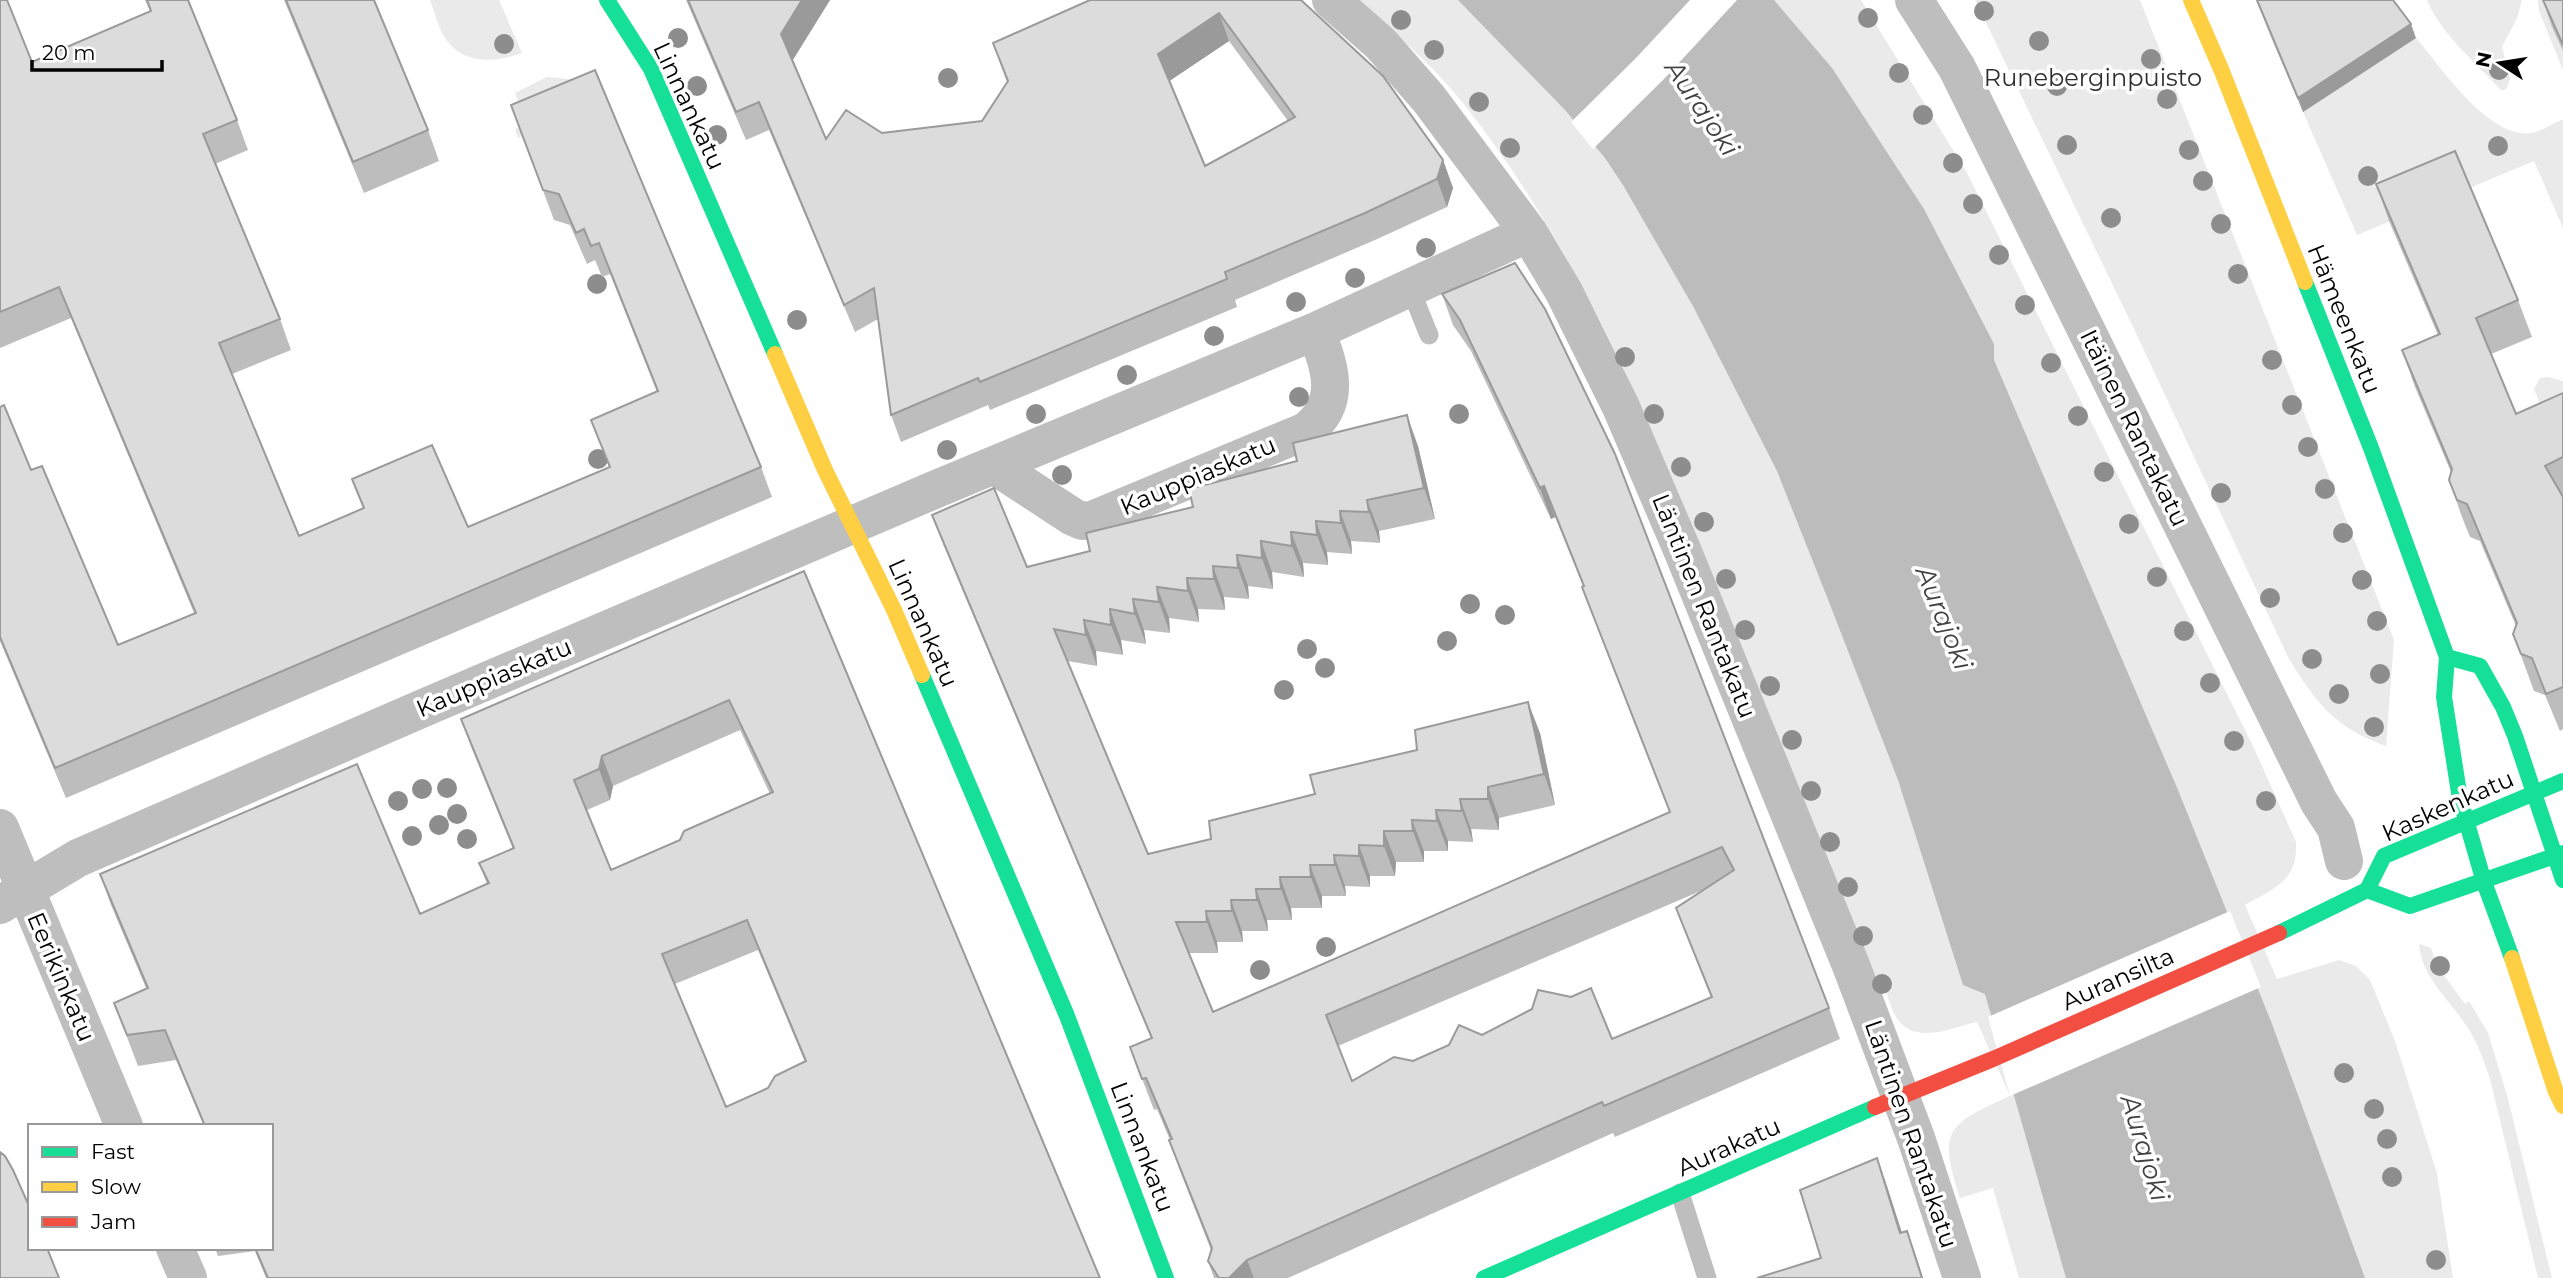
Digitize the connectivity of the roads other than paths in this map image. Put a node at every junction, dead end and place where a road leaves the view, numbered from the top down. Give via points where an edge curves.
1 (607, 0) edge
2 (1331, 0) edge
3 (1914, 0) edge
4 (2191, 0) edge
5 (1529, 233) junction
6 (1410, 288) junction
7 (1316, 331) junction
8 (1429, 335) dead end
9 (995, 466) junction
10 (852, 526) junction
11 (2447, 657) junction
12 (2563, 781) edge
13 (2533, 793) junction
14 (2465, 820) junction
15 (0, 828) edge
16 (2559, 855) edge
17 (2356, 876) junction
18 (2563, 880) edge
19 (2484, 882) junction
20 (12, 898) edge
21 (1993, 1059) joint
22 (1900, 1096) junction
23 (2563, 1106) edge
24 (123, 1124) edge
25 (1679, 1193) junction
26 (176, 1250) edge
27 (188, 1278) edge
28 (1166, 1278) edge
29 (1484, 1278) edge
30 (1707, 1278) edge
31 (1962, 1278) edge

1 - 10 main road, Linnankatu via 651,69
2 - 5 street, Läntinen Rantakatu via 1381,44 1429,99
3 - 17 street, Itäinen Rantakatu via 1957,68
4 - 11 main road, Hämeenkatu via 2400,521
5 - 6 street, Kauppiaskatu
5 - 22 street, Läntinen Rantakatu via 1621,407 1852,968
6 - 7 street, Kauppiaskatu
6 - 8 lane
7 - 9 street, Kauppiaskatu
7 - 9 street, Kauppiaskatu via 1328,361 1331,387 1321,417 1306,431 1092,520 1073,517
9 - 10 street, Kauppiaskatu
10 - 20 street, Kauppiaskatu via 78,858
10 - 28 main road, Linnankatu via 894,610 1067,1016
11 - 13 main road via 2480,666 2502,707
11 - 14 main road, Hämeenkatu via 2445,707
12 - 13 main road, Kaskenkatu
13 - 14 main road, Kaskenkatu
13 - 16 main road
14 - 17 main road, Kaskenkatu via 2384,856
14 - 19 main road, Hämeenkatu
15 - 20 street, Eerikinkatu
16 - 18 main road
16 - 19 main road
17 - 19 main road via 2410,906
17 - 21 main road, Auransilta via 2261,942
19 - 23 main road
20 - 24 street, Eerikinkatu
21 - 22 main road, Aurakatu
22 - 25 main road, Aurakatu
22 - 31 street, Läntinen Rantakatu
25 - 29 main road, Aurakatu
25 - 30 lane
26 - 27 street

